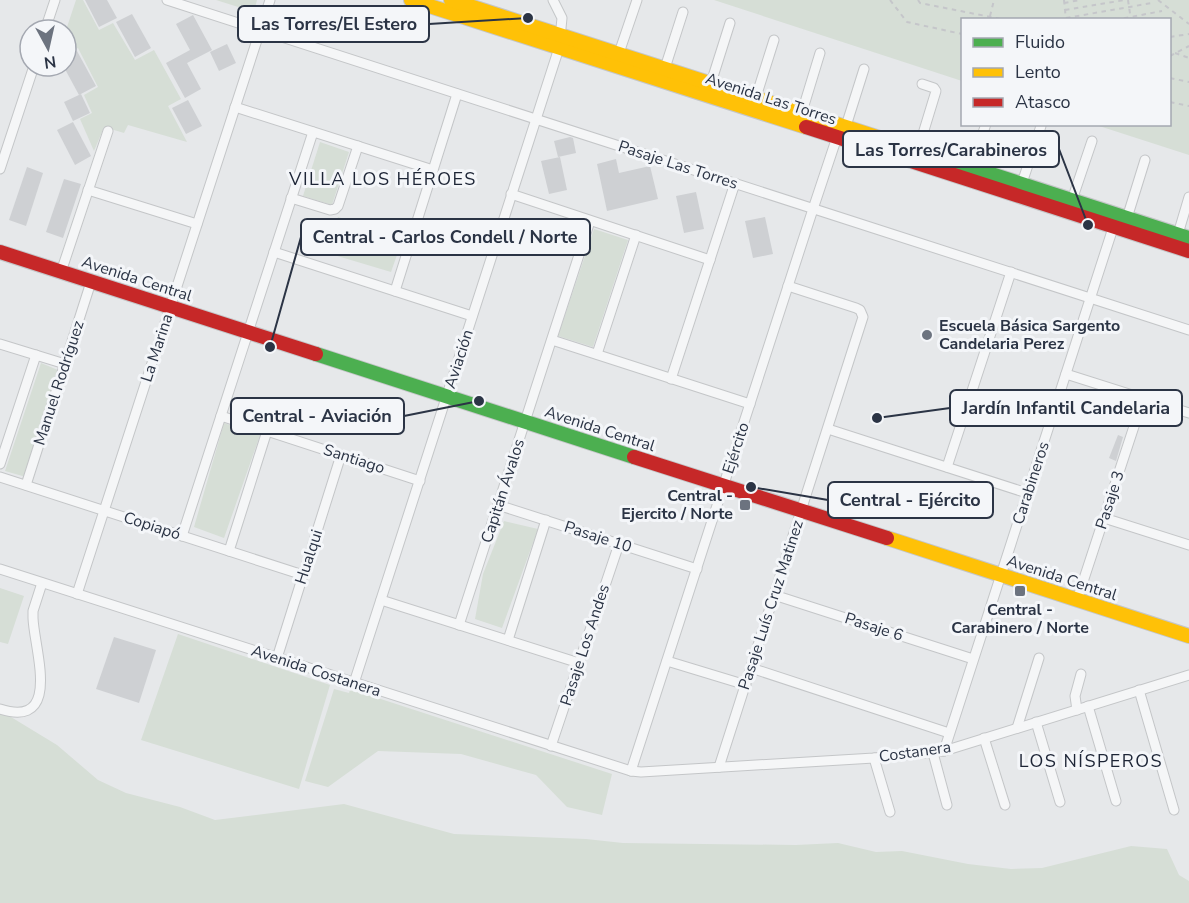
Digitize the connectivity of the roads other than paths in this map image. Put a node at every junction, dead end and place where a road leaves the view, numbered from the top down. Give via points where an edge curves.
1 (55, 0) edge
2 (167, 0) edge
3 (270, 0) edge
4 (411, 0) edge
5 (453, 0) edge
6 (553, 0) edge
7 (637, 0) edge
8 (683, 12) dead end
9 (49, 18) edge
10 (730, 23) dead end
11 (260, 30) junction
12 (774, 40) dead end
13 (560, 41) junction
14 (619, 53) junction
15 (820, 53) dead end
16 (665, 68) junction
17 (864, 69) dead end
18 (30, 78) edge
19 (711, 83) junction
20 (922, 84) dead end
21 (457, 94) junction
22 (756, 97) junction
23 (235, 107) junction
24 (802, 112) junction
25 (536, 118) junction
26 (985, 126) edge
27 (1041, 126) dead end
28 (108, 130) dead end
29 (313, 132) junction
30 (842, 132) junction
31 (1092, 141) dead end
32 (358, 146) junction
33 (918, 150) junction
34 (1146, 160) dead end
35 (1, 166) edge
36 (971, 167) junction
37 (433, 170) junction
38 (735, 183) junction
39 (1022, 183) junction
40 (88, 190) junction
41 (512, 194) junction
42 (1189, 197) edge
43 (291, 198) junction
44 (1072, 200) junction
45 (813, 209) junction
46 (590, 220) junction
47 (1120, 220) junction
48 (197, 224) junction
49 (636, 236) junction
50 (1184, 236) edge
51 (0, 252) edge
52 (274, 252) junction
53 (1189, 252) edge
54 (710, 260) junction
55 (61, 272) junction
56 (1011, 272) junction
57 (91, 282) junction
58 (788, 286) junction
59 (395, 291) junction
60 (1090, 298) junction
61 (171, 307) junction
62 (472, 316) junction
63 (1189, 330) edge
64 (248, 332) junction
65 (552, 340) junction
66 (0, 344) edge
67 (597, 354) junction
68 (36, 355) junction
69 (65, 364) junction
70 (1066, 374) junction
71 (671, 379) junction
72 (447, 397) junction
73 (1143, 399) junction
74 (750, 404) junction
75 (1189, 413) edge
76 (220, 416) junction
77 (525, 422) junction
78 (828, 429) junction
79 (267, 431) junction
80 (341, 455) junction
81 (0, 464) edge
82 (947, 467) junction
83 (0, 477) edge
84 (420, 481) junction
85 (26, 485) junction
86 (724, 486) junction
87 (1027, 493) junction
88 (498, 505) junction
89 (104, 510) junction
90 (801, 511) junction
91 (1104, 518) junction
92 (546, 520) junction
93 (182, 536) junction
94 (619, 544) junction
95 (1189, 545) edge
96 (229, 551) junction
97 (0, 569) edge
98 (697, 569) junction
99 (303, 575) junction
100 (1000, 575) junction
101 (42, 583) junction
102 (77, 594) junction
103 (774, 595) junction
104 (381, 600) junction
105 (1077, 600) junction
106 (459, 625) junction
107 (1189, 636) edge
108 (508, 640) junction
109 (277, 658) junction
110 (1039, 658) dead end
111 (974, 659) junction
112 (667, 661) junction
113 (579, 663) junction
114 (751, 668) junction
115 (1081, 674) dead end
116 (1189, 675) edge
117 (354, 683) junction
118 (746, 685) junction
119 (1139, 690) junction
120 (1088, 706) junction
121 (0, 709) edge
122 (1077, 710) junction
123 (1035, 722) junction
124 (1017, 728) junction
125 (949, 733) junction
126 (984, 738) junction
127 (551, 746) junction
128 (944, 751) junction
129 (933, 753) junction
130 (874, 758) junction
131 (719, 767) junction
132 (631, 771) junction
133 (1116, 801) dead end
134 (1060, 802) dead end
135 (947, 805) dead end
136 (1005, 805) dead end
137 (1174, 810) dead end
138 (890, 812) dead end

1 - 9 street
2 - 11 street, Pasaje Las Torres
3 - 11 street, La Marina
4 - 13 street, Avenida Las Torres
5 - 13 street, Avenida Las Torres
6 - 13 street via 562,18
7 - 14 street
8 - 16 street
10 - 19 street
11 - 21 street, Pasaje Las Torres
11 - 23 street, La Marina
12 - 22 street
13 - 14 street, Avenida Las Torres
13 - 25 street, Aviación
13 - 30 street, Avenida Las Torres
14 - 16 street, Avenida Las Torres
15 - 24 street
16 - 19 street, Avenida Las Torres
17 - 30 street, Ejército
18 - 35 street
19 - 22 street, Avenida Las Torres
20 - 33 street via 936,91
21 - 25 street, Pasaje Las Torres
21 - 37 street
22 - 24 street, Avenida Las Torres
23 - 29 street
23 - 48 street, La Marina
24 - 30 street, Avenida Las Torres
25 - 38 street, Pasaje Las Torres
25 - 41 street, Aviación
26 - 36 street
27 - 39 street
28 - 40 street
29 - 32 street
29 - 43 street
30 - 33 street, Avenida Las Torres
30 - 45 street, Ejército
30 - 47 street, Avenida Las Torres
31 - 44 street
32 - 37 street
32 - 43 street via 335,209
33 - 36 street, Avenida Las Torres
34 - 47 street, Carabineros
36 - 39 street, Avenida Las Torres
37 - 59 street
38 - 45 street, Pasaje Las Torres
38 - 54 street
39 - 44 street, Avenida Las Torres
40 - 48 street
40 - 55 street
41 - 46 street
41 - 62 street, Aviación
42 - 50 street
43 - 52 street
44 - 47 street, Avenida Las Torres
45 - 56 street, Pasaje Las Torres
45 - 58 street, Ejército
46 - 49 street
46 - 65 street, Capitán Ávalos
47 - 50 street, Avenida Las Torres
47 - 53 street, Avenida Las Torres
47 - 60 street, Carabineros
48 - 61 street, La Marina
49 - 54 street
49 - 67 street
51 - 55 street, Avenida Central
52 - 59 street
52 - 64 street
54 - 71 street
55 - 57 street, Avenida Central
56 - 60 street, Pasaje Las Torres
56 - 82 street
57 - 61 street, Avenida Central
57 - 69 street, Manuel Rodríguez
58 - 74 street, Ejército
58 - 78 street, Pasaje Luís Cruz Matinez via 862,313
59 - 62 street
60 - 63 street, Pasaje Las Torres
60 - 70 street, Carabineros
61 - 64 street, Avenida Central
61 - 89 street, La Marina
62 - 72 street, Aviación
64 - 72 street, Avenida Central
64 - 76 street
65 - 67 street
65 - 77 street, Capitán Ávalos
66 - 68 street
67 - 71 street
68 - 69 street
68 - 81 street
69 - 85 street, Manuel Rodríguez
70 - 73 street
70 - 87 street, Carabineros
71 - 74 street
72 - 77 street, Avenida Central
72 - 84 street, Aviación
73 - 75 street
73 - 91 street, Pasaje 3
74 - 86 street, Ejército
76 - 79 street, Santiago
76 - 93 street
77 - 86 street, Avenida Central
77 - 88 street, Capitán Ávalos
78 - 82 street
78 - 90 street, Pasaje Luís Cruz Matinez
79 - 80 street, Santiago
79 - 96 street
80 - 84 street, Santiago
80 - 99 street, Hualqui
82 - 87 street
83 - 85 street, Copiapó
84 - 104 street, Aviación
85 - 89 street, Copiapó
86 - 90 street, Avenida Central
86 - 98 street, Ejército
87 - 100 street, Carabineros
88 - 92 street, Pasaje 10
88 - 106 street, Capitán Ávalos
89 - 93 street, Copiapó
89 - 102 street, La Marina
90 - 100 street, Avenida Central
90 - 103 street, Pasaje Luís Cruz Matinez
91 - 95 street
91 - 105 street, Pasaje 3
92 - 94 street, Pasaje 10
92 - 108 street
93 - 96 street, Copiapó
94 - 98 street, Pasaje 10
94 - 113 street, Pasaje Los Andes
96 - 99 street, Copiapó
97 - 101 street, Avenida Costanera
98 - 112 street, Ejército
99 - 109 street, Hualqui
100 - 105 street, Avenida Central
100 - 111 street, Carabineros
101 - 102 street, Avenida Costanera
101 - 121 street via 33,611 39,696 25,711
102 - 109 street, Avenida Costanera
103 - 111 street, Pasaje 6
103 - 114 street, Pasaje Luís Cruz Matinez
104 - 106 street
104 - 117 street, Aviación
105 - 107 street, Avenida Central
106 - 108 street
108 - 113 street
109 - 117 street, Avenida Costanera
110 - 124 street
111 - 125 street, Carabineros
112 - 118 street
112 - 132 street, Ejército
113 - 127 street, Pasaje Los Andes
114 - 118 street, Pasaje Luís Cruz Matinez
114 - 125 street
115 - 122 street via 1075,696
116 - 119 street, Costanera
117 - 127 street, Avenida Costanera
118 - 131 street, Pasaje Luís Cruz Matinez
119 - 120 street, Costanera
119 - 137 street
120 - 122 street, Costanera
120 - 133 street
122 - 123 street, Costanera
123 - 124 street, Costanera
123 - 134 street
124 - 126 street, Costanera
125 - 128 street, Carabineros
126 - 128 street, Costanera
126 - 136 street
127 - 132 street, Avenida Costanera
128 - 129 street, Costanera
129 - 130 street, Costanera
129 - 135 street
130 - 131 street, Costanera
130 - 138 street
131 - 132 street, Costanera

